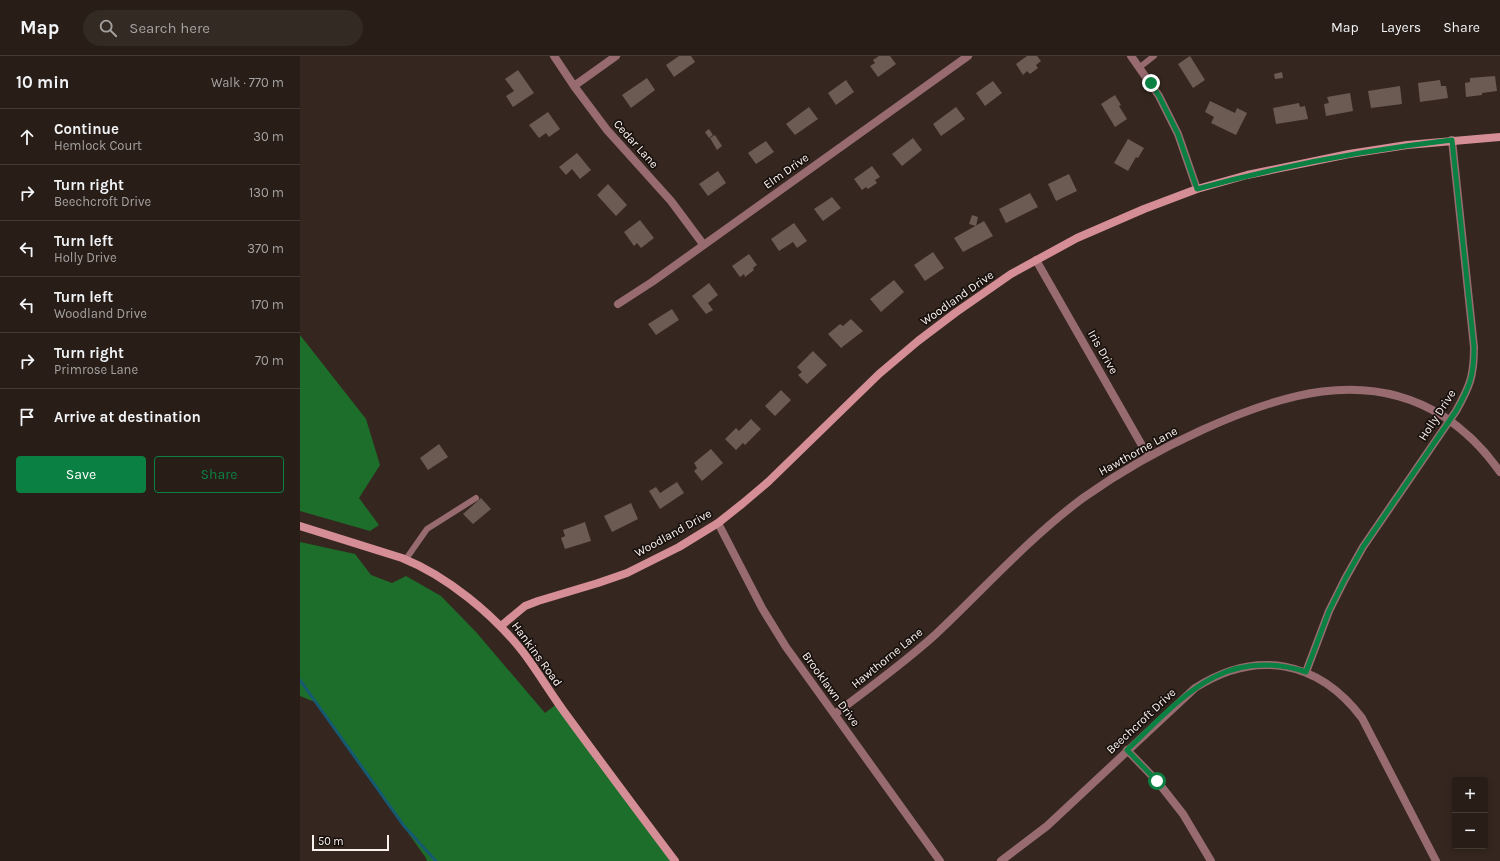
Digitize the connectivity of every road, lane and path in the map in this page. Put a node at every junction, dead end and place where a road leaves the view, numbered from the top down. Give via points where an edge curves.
1 (554, 56) edge
2 (616, 56) edge
3 (968, 56) edge
4 (1131, 56) edge
5 (1154, 56) edge
6 (1140, 67) junction
7 (574, 86) junction
8 (1500, 137) edge
9 (1452, 140) junction
10 (1197, 189) junction
11 (704, 244) junction
12 (1036, 260) junction
13 (618, 304) dead end
14 (1450, 420) junction
15 (1148, 456) junction
16 (1500, 472) edge
17 (476, 498) dead end
18 (718, 523) junction
19 (300, 526) edge
20 (406, 559) junction
21 (501, 626) junction
22 (1306, 672) junction
23 (835, 714) junction
24 (1127, 750) junction
25 (675, 861) edge
26 (940, 861) edge
27 (1001, 861) edge
28 (1211, 861) edge
29 (1436, 861) edge

1 - 7 street, Cedar Lane
2 - 7 street
3 - 11 street, Elm Drive
4 - 6 street
5 - 6 lane
6 - 10 street via 1159,96 1178,134
7 - 11 street, Cedar Lane via 607,130 671,201
8 - 9 street, Woodland Drive
9 - 10 street, Woodland Drive via 1348,154 1247,175
9 - 14 street, Holly Drive via 1474,360 1468,390
10 - 12 street, Woodland Drive via 1105,225
11 - 13 street, Elm Drive
12 - 15 street, Iris Drive
12 - 18 street, Woodland Drive via 956,312 894,360 768,482
14 - 15 street, Hawthorne Lane via 1402,396 1353,389 1333,390 1302,395 1243,412
14 - 16 street, Hawthorne Lane via 1480,446
14 - 22 street, Holly Drive via 1363,547 1329,611
15 - 23 street, Hawthorne Lane via 1112,478 1053,522 916,652
17 - 20 lane via 427,529
18 - 21 street, Woodland Drive via 627,573 524,606
18 - 23 street, Brooklawn Drive via 762,608
19 - 20 street, Hankins Road
20 - 21 street, Hankins Road via 456,589
21 - 25 street, Hankins Road via 524,652 558,703
22 - 24 street, Beechcroft Drive via 1282,666 1256,665 1223,672 1195,688
22 - 29 street, Beechcroft Drive via 1341,693 1362,718
23 - 26 street, Brooklawn Drive
24 - 27 street, Beechcroft Drive via 1047,826
24 - 28 street via 1157,781 1183,814

